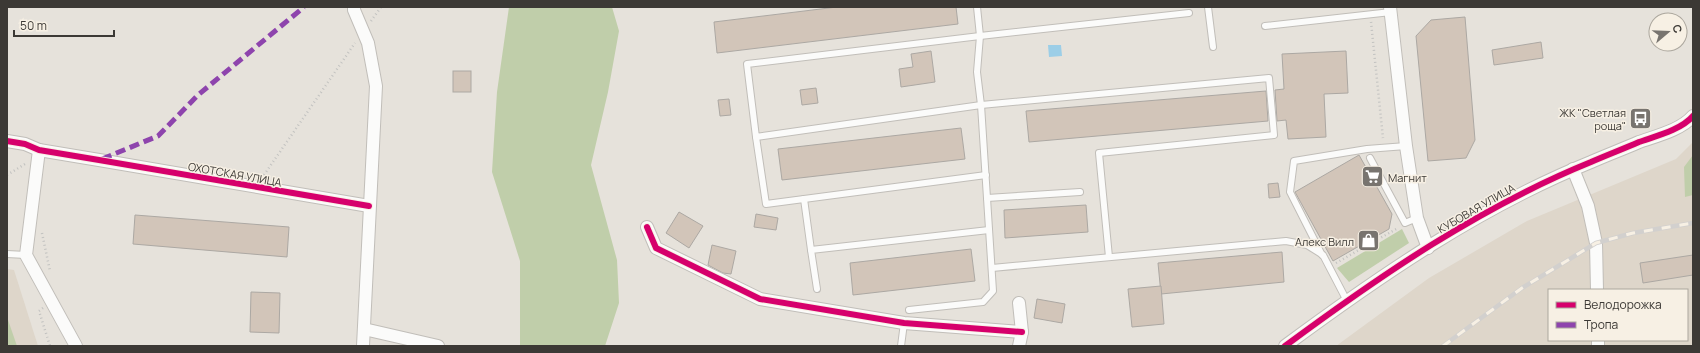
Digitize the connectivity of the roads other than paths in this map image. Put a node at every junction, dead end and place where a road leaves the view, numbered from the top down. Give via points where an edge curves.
1 (354, 7) edge
2 (977, 7) edge
3 (1208, 7) edge
4 (1391, 10) edge
5 (1189, 13) dead end
6 (1266, 26) dead end
7 (980, 36) junction
8 (1213, 47) dead end
9 (981, 104) junction
10 (1693, 116) edge
11 (756, 137) junction
12 (7, 141) edge
13 (1406, 146) junction
14 (39, 150) junction
15 (1370, 158) dead end
16 (1573, 169) junction
17 (986, 175) junction
18 (1080, 192) dead end
19 (987, 198) junction
20 (804, 199) junction
21 (369, 206) junction
22 (1417, 218) junction
23 (647, 227) dead end
24 (989, 230) junction
25 (1428, 248) junction
26 (812, 250) junction
27 (7, 254) edge
28 (26, 255) junction
29 (1323, 255) junction
30 (1109, 257) junction
31 (992, 268) junction
32 (817, 289) dead end
33 (1596, 289) edge
34 (1347, 301) junction
35 (1019, 303) dead end
36 (908, 310) dead end
37 (904, 323) junction
38 (364, 329) junction
39 (1022, 332) junction
40 (76, 346) edge
41 (363, 346) edge
42 (438, 346) edge
43 (901, 346) edge
44 (1019, 346) edge
45 (1285, 346) edge

1 - 21 street via 368,43 376,86
2 - 7 lane
3 - 8 lane
4 - 6 lane via 1370,16
4 - 13 street
5 - 7 lane
7 - 9 lane via 977,72
7 - 11 lane via 747,64
9 - 11 lane
9 - 17 lane
9 - 30 lane via 1268,78 1274,135 1099,153
10 - 16 street, КУБОВАЯ УЛИЦА via 1674,129
11 - 20 lane via 766,204
12 - 14 street, ОХОТСКАЯ УЛИЦА
13 - 22 street
13 - 29 lane via 1294,161 1290,192
14 - 21 street, ОХОТСКАЯ УЛИЦА
14 - 28 street
15 - 22 lane via 1405,223
16 - 25 street, КУБОВАЯ УЛИЦА via 1482,214
16 - 33 street via 1588,206 1596,243
17 - 19 lane
17 - 20 lane
18 - 19 lane
19 - 24 lane
20 - 26 lane
21 - 38 street
22 - 25 street
23 - 37 street via 656,248 760,299
24 - 26 lane
24 - 31 lane
25 - 34 street, КУБОВАЯ УЛИЦА
26 - 32 lane
27 - 28 lane
28 - 40 street
29 - 30 lane via 1307,245 1286,241
29 - 34 lane
30 - 31 lane
31 - 36 lane via 993,291 984,302
34 - 45 street, КУБОВАЯ УЛИЦА
35 - 39 street
37 - 39 street
37 - 43 lane
38 - 41 street
38 - 42 street
39 - 44 street

